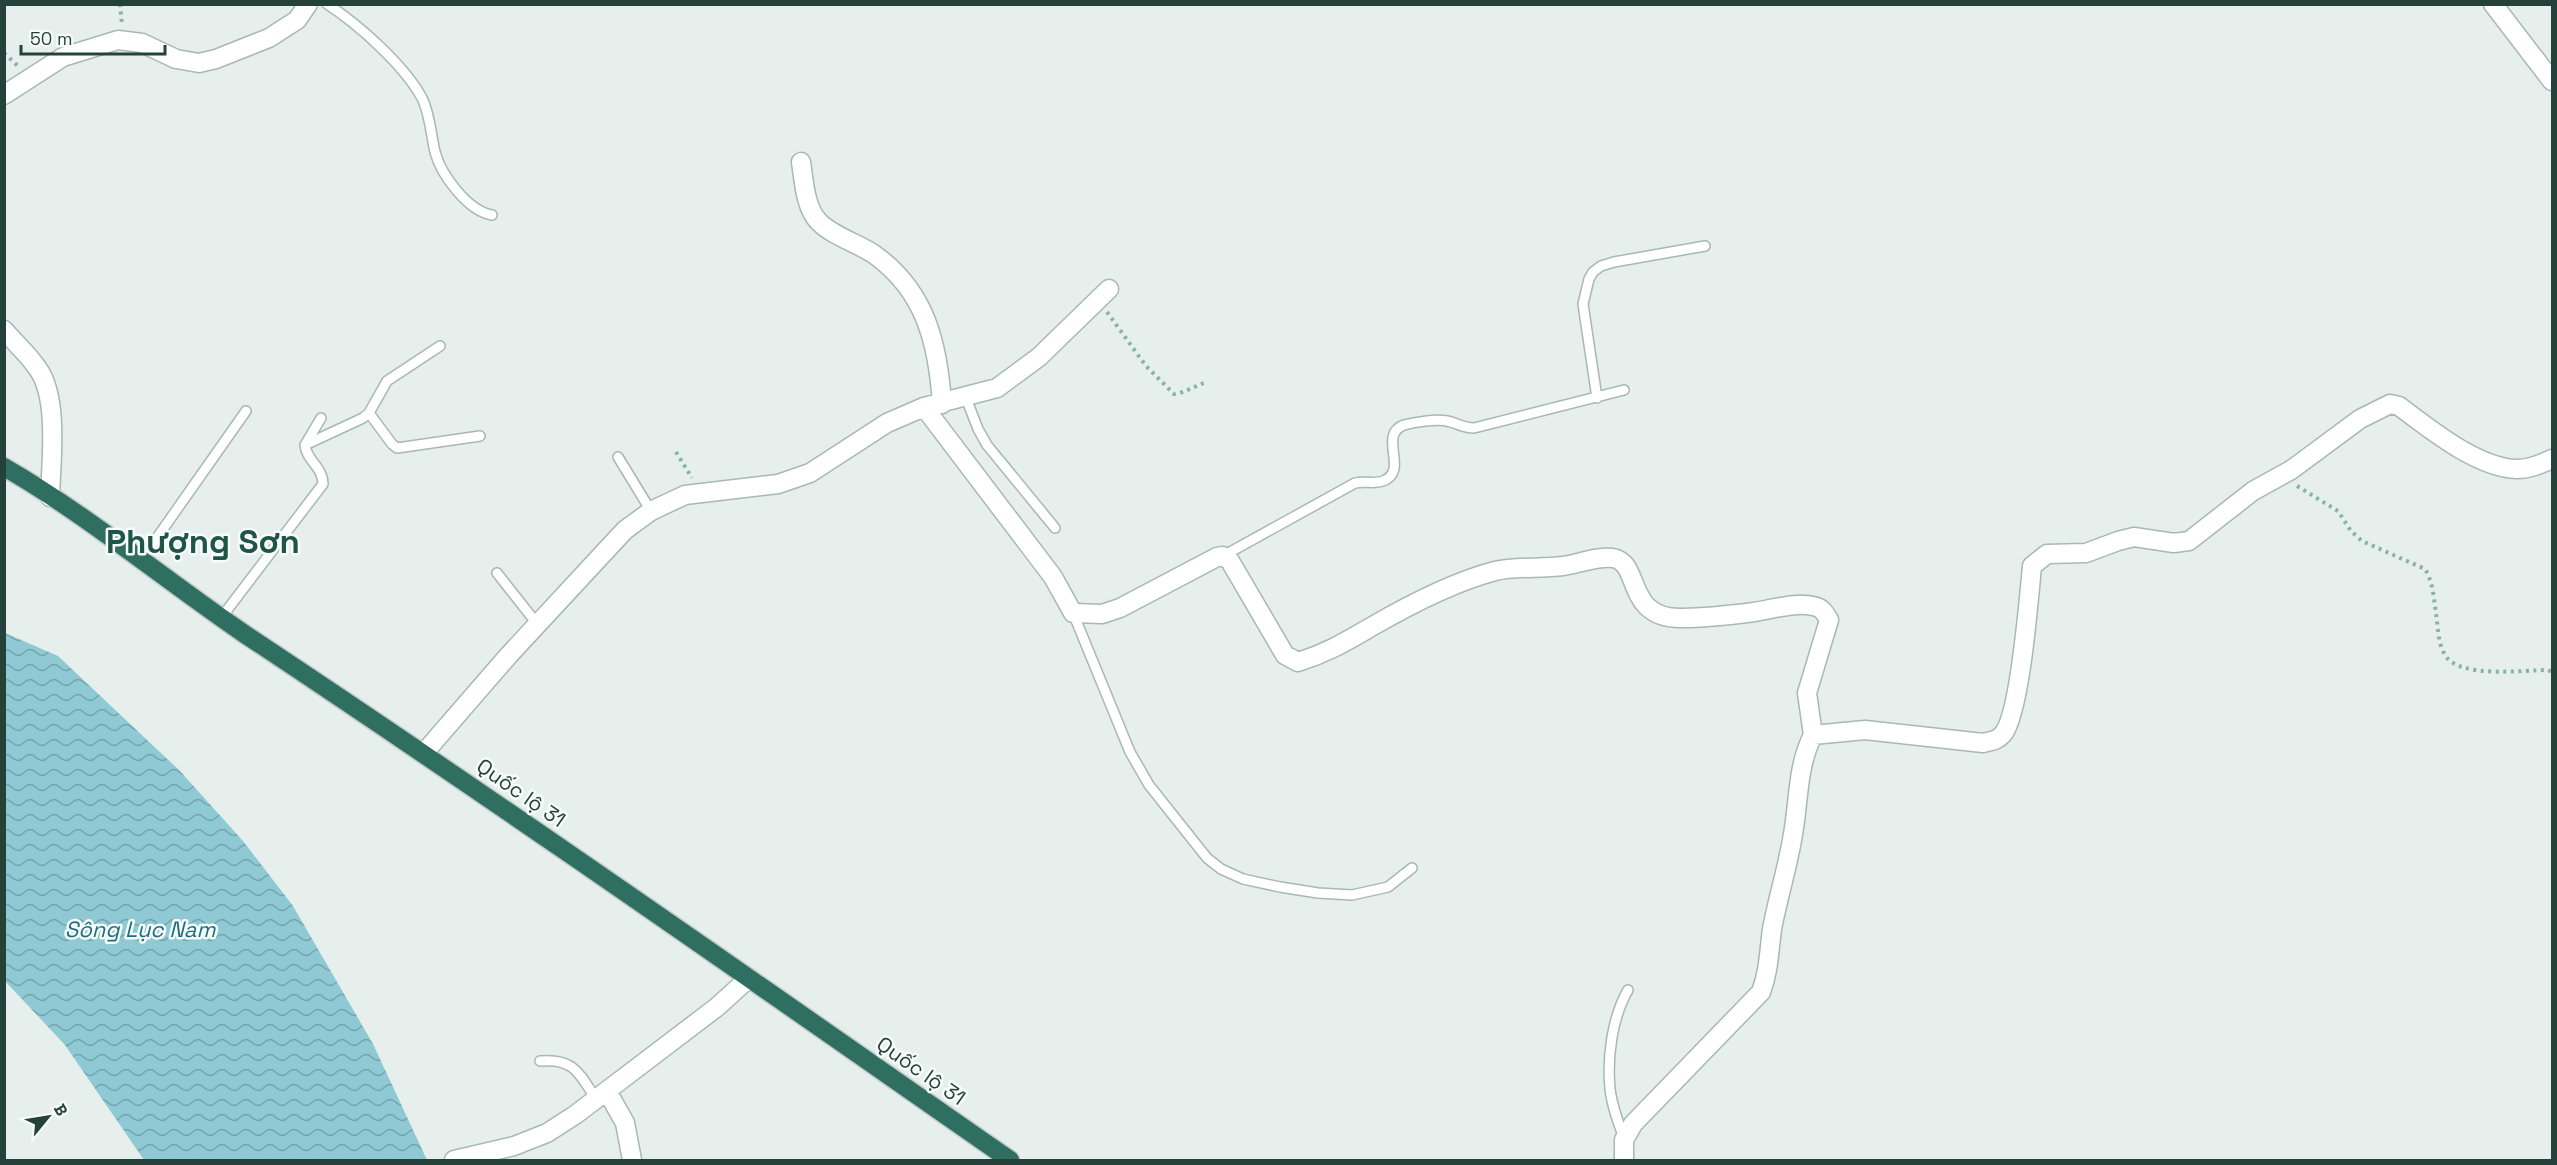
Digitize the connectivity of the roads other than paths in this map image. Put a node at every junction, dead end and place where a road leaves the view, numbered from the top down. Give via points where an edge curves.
1 (308, 4) edge
2 (327, 4) edge
3 (2493, 4) edge
4 (2553, 81) edge
5 (4, 95) edge
6 (801, 162) dead end
7 (492, 215) dead end
8 (1705, 246) dead end
9 (1103, 294) road end
10 (4, 330) edge
11 (440, 346) dead end
12 (1624, 390) dead end
13 (966, 398) junction
14 (1597, 398) junction
15 (933, 405) junction
16 (246, 411) dead end
17 (369, 413) junction
18 (321, 418) dead end
19 (480, 436) dead end
20 (305, 445) junction
21 (618, 457) dead end
22 (2553, 459) edge
23 (4, 466) edge
24 (50, 497) junction
25 (651, 511) junction
26 (1055, 528) dead end
27 (1223, 556) junction
28 (142, 560) junction
29 (497, 573) dead end
30 (1073, 614) junction
31 (221, 618) junction
32 (538, 625) junction
33 (1813, 735) junction
34 (424, 753) junction
35 (1412, 868) dead end
36 (749, 978) junction
37 (1628, 990) dead end
38 (540, 1061) dead end
39 (601, 1095) junction
40 (1624, 1140) junction
41 (454, 1161) edge
42 (632, 1161) edge
43 (1010, 1161) edge
44 (1624, 1161) edge

1 - 5 street via 297,20 268,38 216,59 199,63 176,59 142,43 118,40 63,57
2 - 7 lane via 347,17 404,75 422,99 436,155 453,184 470,206
3 - 4 street
6 - 15 street via 809,203 819,222 874,254 909,287 919,304 939,365
8 - 14 lane via 1614,262 1593,272 1583,304
9 - 13 street via 1039,357 997,388
10 - 24 street via 39,369 47,390 53,430
11 - 17 lane via 387,381
12 - 14 lane
13 - 15 street
13 - 26 lane via 987,445
14 - 27 lane via 1474,428 1446,421 1404,425 1392,436 1396,461 1387,478 1355,483
15 - 25 street via 887,423 810,473 778,484 685,495
15 - 30 street via 1053,577
16 - 28 lane
17 - 19 lane via 397,448
17 - 20 lane
18 - 20 lane
20 - 31 lane via 323,484
21 - 25 lane
22 - 33 street via 2516,469 2495,464 2471,455 2399,406 2379,407 2231,506 2189,541 2174,543 2134,537 2086,554 2047,554 2038,559 2031,566 2012,711 2005,732 1996,740 1983,743 1865,730
23 - 24 highway, Quốc lộ 31
24 - 28 highway, Quốc lộ 31
25 - 32 street via 625,530
27 - 30 street via 1120,608 1102,614
27 - 33 street via 1230,561 1285,655 1298,662 1327,653 1450,588 1497,571 1606,558 1623,564 1653,614 1681,618 1786,606 1816,607 1829,620 1807,693
28 - 31 highway, Quốc lộ 31
29 - 32 lane
30 - 35 lane via 1130,752 1149,786 1221,870 1280,887 1352,895 1388,887
31 - 34 highway, Quốc lộ 31
32 - 34 street
33 - 40 street via 1800,777 1793,836 1772,932 1768,973 1761,992 1633,1124
34 - 36 highway, Quốc lộ 31
36 - 39 street
36 - 43 highway, Quốc lộ 31
37 - 40 lane via 1615,1020 1610,1076 1614,1109
38 - 39 lane via 567,1063
39 - 41 street via 547,1133
39 - 42 street via 625,1123
40 - 44 street

